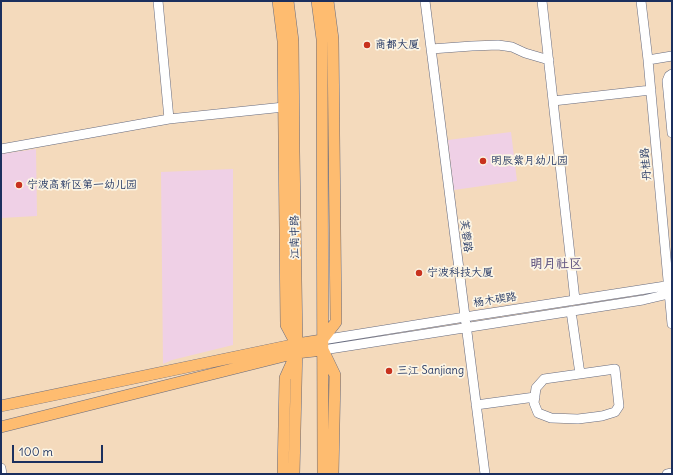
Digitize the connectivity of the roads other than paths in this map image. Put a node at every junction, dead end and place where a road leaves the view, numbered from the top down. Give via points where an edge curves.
1 (158, 1) edge
2 (278, 1) edge
3 (288, 1) edge
4 (317, 1) edge
5 (328, 1) edge
6 (424, 1) edge
7 (542, 1) edge
8 (641, 1) edge
9 (431, 49) junction
10 (672, 56) edge
11 (548, 60) junction
12 (648, 60) junction
13 (672, 74) edge
14 (651, 90) junction
15 (553, 101) junction
16 (284, 107) junction
17 (169, 119) junction
18 (672, 132) edge
19 (1, 149) edge
20 (670, 289) edge
21 (575, 300) junction
22 (571, 311) junction
23 (465, 317) junction
24 (672, 324) edge
25 (466, 327) junction
26 (322, 345) junction
27 (296, 349) junction
28 (580, 374) junction
29 (535, 397) junction
30 (476, 405) junction
31 (1, 406) edge
32 (1, 427) edge
33 (1, 468) edge
34 (672, 473) edge
35 (2, 474) edge
36 (283, 474) edge
37 (294, 474) edge
38 (323, 474) edge
39 (333, 474) edge
40 (485, 474) edge
41 (666, 474) edge

1 - 17 street
2 - 16 main road via 283,41
3 - 27 main road, 江南中路 via 293,41
4 - 26 main road via 322,39
5 - 26 main road via 333,39 336,322
6 - 9 street, 芙蓉路
7 - 11 street
8 - 12 street, 丹桂路
9 - 11 street via 498,45 512,47
9 - 23 street, 芙蓉路
10 - 12 street
11 - 15 street
12 - 14 street, 丹桂路
13 - 18 street via 667,81
14 - 15 street
14 - 20 street, 丹桂路
15 - 21 street
16 - 17 street
16 - 27 main road via 286,325
17 - 19 street
20 - 21 street, 杨木碶路
20 - 22 street, 杨木碶路 via 644,300
20 - 24 street, 丹桂路
21 - 23 street, 杨木碶路
22 - 25 street, 杨木碶路
22 - 28 street
23 - 25 street, 芙蓉路
23 - 26 street, 杨木碶路
25 - 26 street, 杨木碶路
25 - 30 street, 芙蓉路
26 - 27 main road
26 - 38 main road
26 - 39 main road via 335,375
27 - 31 main road
27 - 32 main road
27 - 36 main road via 285,378
27 - 37 main road, 江南中路
28 - 29 street via 544,379 536,388
28 - 29 street via 615,369 619,406 615,412 578,419 551,418 538,412 534,403
29 - 30 street
30 - 40 street, 芙蓉路
33 - 35 street
34 - 41 street

